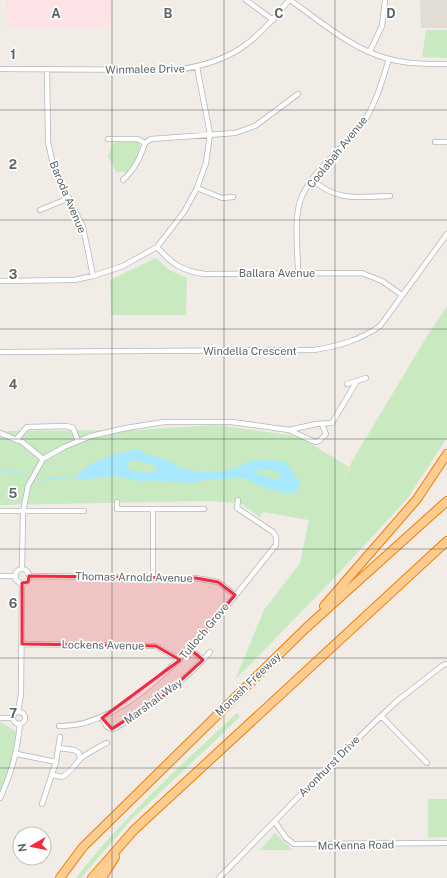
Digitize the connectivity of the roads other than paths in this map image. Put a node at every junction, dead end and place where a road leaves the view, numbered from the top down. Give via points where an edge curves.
1 (246, 0) edge
2 (289, 0) edge
3 (386, 0) edge
4 (273, 20) junction
5 (370, 51) junction
6 (389, 59) junction
7 (447, 64) edge
8 (197, 67) junction
9 (0, 69) edge
10 (47, 69) junction
11 (298, 94) dead end
12 (210, 134) junction
13 (108, 139) dead end
14 (435, 142) dead end
15 (447, 142) edge
16 (145, 143) junction
17 (312, 179) junction
18 (123, 180) dead end
19 (197, 188) junction
20 (390, 196) dead end
21 (233, 197) dead end
22 (69, 198) junction
23 (40, 210) dead end
24 (447, 234) edge
25 (157, 247) junction
26 (298, 272) junction
27 (93, 276) junction
28 (0, 281) edge
29 (402, 295) junction
30 (0, 352) edge
31 (366, 378) dead end
32 (357, 382) junction
33 (347, 384) dead end
34 (332, 423) junction
35 (322, 424) junction
36 (289, 430) junction
37 (0, 433) edge
38 (326, 434) junction
39 (16, 440) junction
40 (78, 442) junction
41 (447, 454) edge
42 (43, 459) junction
43 (238, 500) dead end
44 (447, 501) edge
45 (117, 502) dead end
46 (204, 508) dead end
47 (153, 509) junction
48 (0, 511) edge
49 (84, 511) dead end
50 (23, 512) junction
51 (447, 541) edge
52 (22, 569) junction
53 (0, 576) edge
54 (16, 576) junction
55 (29, 576) junction
56 (153, 577) junction
57 (22, 583) junction
58 (235, 595) junction
59 (306, 628) junction
60 (22, 644) junction
61 (190, 649) junction
62 (210, 652) dead end
63 (180, 660) junction
64 (203, 660) junction
65 (447, 664) edge
66 (18, 712) junction
67 (381, 716) junction
68 (0, 718) edge
69 (13, 718) junction
70 (102, 718) junction
71 (20, 724) junction
72 (59, 726) dead end
73 (60, 738) dead end
74 (107, 743) dead end
75 (59, 748) junction
76 (16, 754) junction
77 (80, 758) junction
78 (56, 762) junction
79 (427, 762) dead end
80 (53, 775) junction
81 (0, 798) edge
82 (42, 804) dead end
83 (275, 822) junction
84 (134, 830) junction
85 (447, 843) edge
86 (83, 846) junction
87 (53, 878) edge
88 (60, 878) edge
89 (92, 878) edge
90 (102, 878) edge
91 (219, 878) edge

1 - 4 street
2 - 4 street, Winmalee Drive
2 - 5 street
3 - 5 street via 382,26
4 - 8 street, Winmalee Drive via 242,48 215,62
5 - 6 street
6 - 7 street via 421,64
6 - 17 street, Coolabah Avenue via 374,104 363,123
8 - 10 street, Winmalee Drive via 177,70
8 - 12 street
9 - 10 street, Winmalee Drive
10 - 22 street, Baroda Avenue via 48,142 54,169
11 - 12 street via 256,126 235,133
12 - 16 street via 151,139
12 - 19 street via 206,163
13 - 16 street via 137,139
14 - 15 street
16 - 18 street via 133,170
17 - 20 street via 330,193 347,197
17 - 26 street, Coolabah Avenue via 301,197 297,214
19 - 21 street via 222,198
19 - 25 street via 184,212
22 - 23 street
22 - 27 street, Baroda Avenue via 83,227
24 - 29 street, Windella Crescent
25 - 26 street, Ballara Avenue via 169,262 189,272
25 - 27 street via 124,266
26 - 29 street, Ballara Avenue via 362,273 382,281
27 - 28 street via 74,280
29 - 30 street, Windella Crescent via 380,326 366,335 338,346 314,350
31 - 32 street
32 - 33 street
32 - 34 street
34 - 35 street
34 - 38 street
35 - 36 street
35 - 38 street
36 - 38 street via 315,442
36 - 40 street via 232,422 164,422 126,428
37 - 39 street
39 - 40 street via 27,427 67,426 73,428
39 - 42 street
40 - 42 street
41 - 59 highway via 417,499
42 - 50 street via 28,486
43 - 58 street, Tulloch Grove via 237,508 273,532 276,545
44 - 59 highway, Monash Freeway
45 - 47 street via 117,509
46 - 47 street
47 - 56 street
48 - 50 street
49 - 50 street
50 - 52 street
51 - 84 highway
52 - 54 street
52 - 55 street via 27,571
53 - 54 street
54 - 57 street
55 - 56 street, Thomas Arnold Avenue
55 - 57 street
56 - 58 street, Thomas Arnold Avenue via 207,579 218,582
57 - 60 street
58 - 61 street, Tulloch Grove
59 - 86 highway, Monash Freeway
60 - 63 street, Lockens Avenue via 156,646
60 - 66 street
61 - 63 street, Tulloch Grove
61 - 64 street
62 - 64 street, Marshall Way
63 - 70 street, Tulloch Grove
64 - 70 street, Marshall Way via 166,694 116,728 107,727
65 - 67 street, Avonhurst Drive
66 - 69 street
66 - 71 street via 25,716
67 - 79 street
67 - 83 street, Avonhurst Drive
68 - 69 street
69 - 71 street
70 - 72 street, Tulloch Grove via 72,726
71 - 76 street
73 - 75 street
74 - 77 street
75 - 77 street via 74,750 79,753
75 - 78 street
76 - 78 street
76 - 81 street via 11,775
77 - 80 street via 78,764 67,774 62,777
78 - 80 street
80 - 82 street
83 - 85 street, McKenna Road via 286,838 294,844
83 - 91 street, Avonhurst Drive
84 - 89 highway
84 - 90 highway
86 - 87 highway
86 - 88 highway, Monash Freeway

